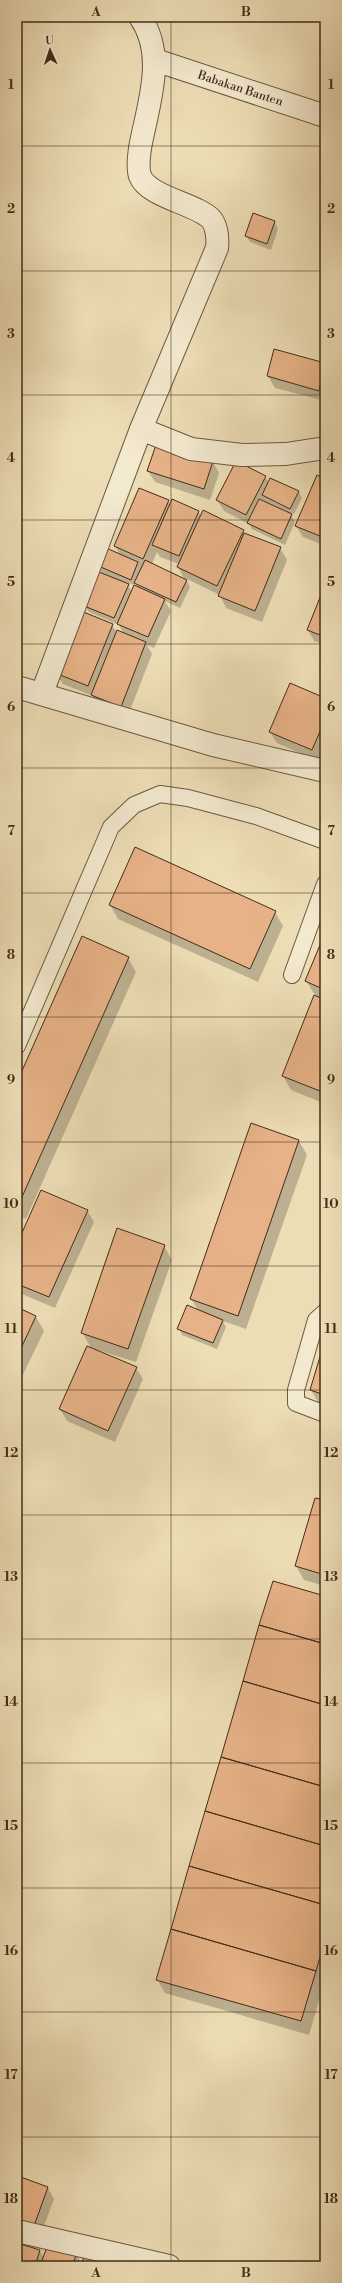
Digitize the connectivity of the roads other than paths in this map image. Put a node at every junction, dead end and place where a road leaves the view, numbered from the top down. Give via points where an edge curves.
1 (140, 17) edge
2 (156, 60) junction
3 (325, 116) edge
4 (141, 429) junction
5 (325, 448) edge
6 (17, 687) edge
7 (42, 693) junction
8 (325, 771) edge
9 (325, 840) edge
10 (325, 884) edge
11 (292, 975) dead end
12 (17, 1046) edge
13 (325, 1312) edge
14 (325, 1414) edge
15 (17, 2231) edge
16 (168, 2266) edge

1 - 2 street via 149,30
2 - 3 street, Babakan Banten
2 - 4 street via 138,162 140,175 153,189 210,218 218,239 217,248
4 - 5 street via 191,450 242,455 286,454
4 - 7 street
6 - 7 street
7 - 8 street via 213,745
9 - 12 lane via 256,816 188,798 160,794 134,805 111,827
10 - 11 lane
13 - 14 lane via 316,1320 296,1390 296,1403
15 - 16 street

